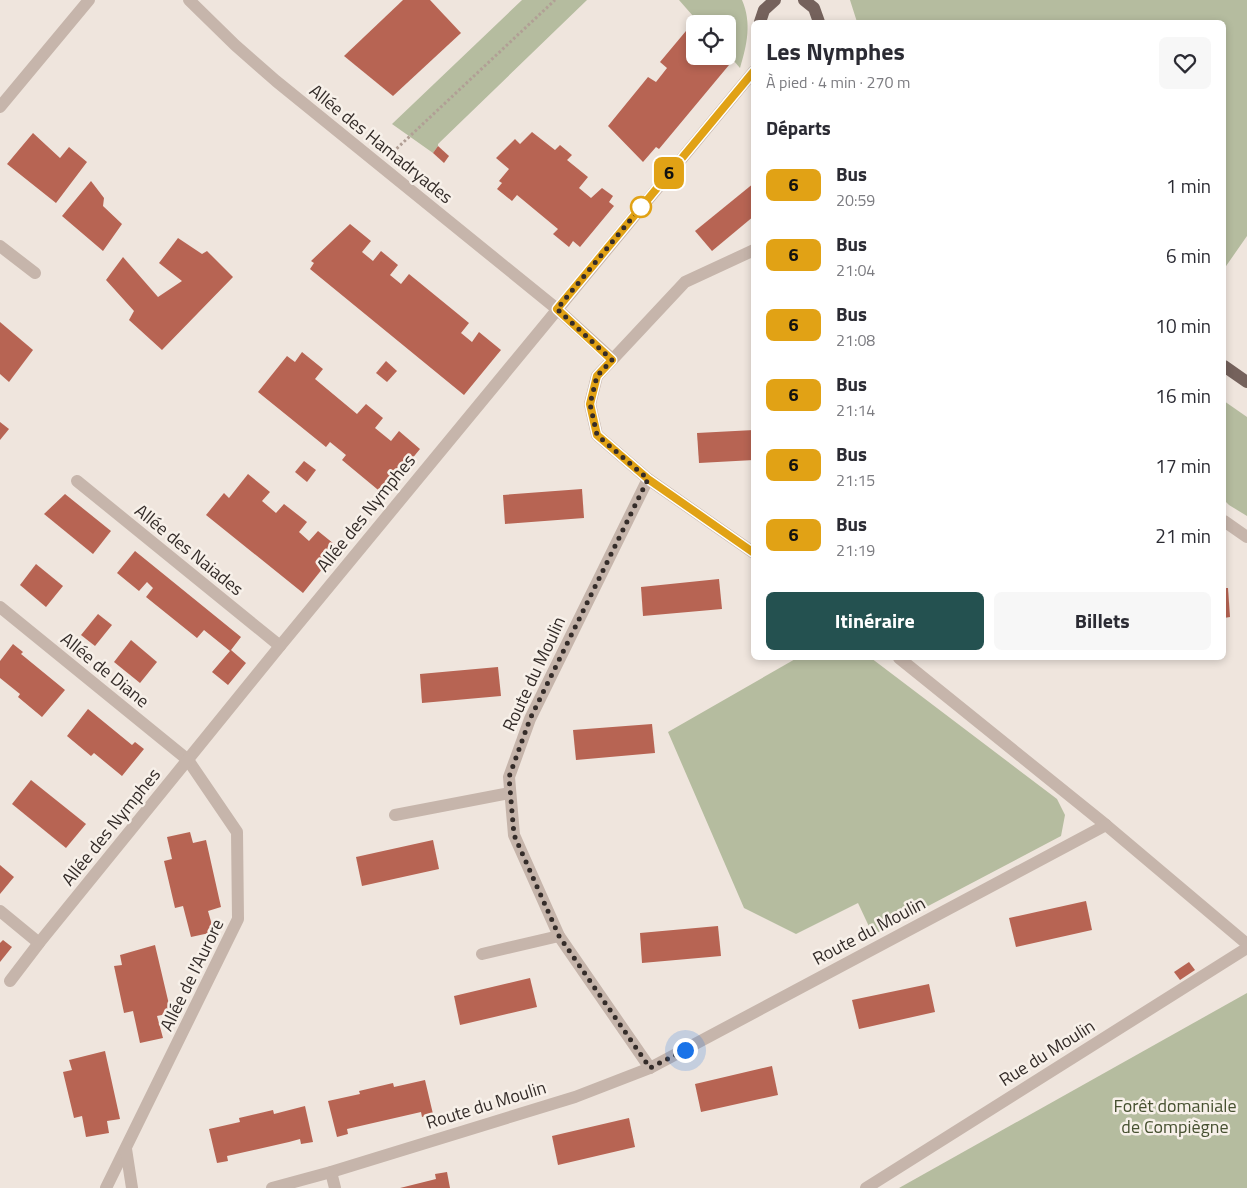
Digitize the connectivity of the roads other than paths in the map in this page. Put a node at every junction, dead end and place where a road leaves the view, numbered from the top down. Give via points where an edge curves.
1 (89, 0) edge
2 (190, 0) edge
3 (804, 0) edge
4 (770, 1) edge
5 (761, 20) edge
6 (818, 20) edge
7 (751, 74) edge
8 (0, 107) edge
9 (0, 246) edge
10 (751, 251) edge
11 (36, 273) dead end
12 (557, 309) junction
13 (612, 360) junction
14 (1226, 367) edge
15 (1247, 382) edge
16 (648, 479) junction
17 (77, 481) dead end
18 (1226, 522) edge
19 (1247, 538) edge
20 (751, 551) edge
21 (0, 607) edge
22 (280, 646) junction
23 (901, 660) edge
24 (188, 760) junction
25 (510, 793) junction
26 (395, 815) dead end
27 (1106, 825) junction
28 (0, 911) edge
29 (559, 936) junction
30 (39, 942) junction
31 (1247, 946) edge
32 (482, 954) dead end
33 (10, 981) dead end
34 (650, 1068) junction
35 (126, 1149) junction
36 (331, 1172) junction
37 (106, 1188) edge
38 (132, 1188) edge
39 (272, 1188) edge
40 (335, 1188) edge
41 (866, 1188) edge

1 - 8 street
2 - 12 street, Allée des Hamadryades via 276,81
3 - 6 main road via 814,8
4 - 5 main road
7 - 12 street, Allée des Nymphes
9 - 11 street
10 - 13 street via 685,282
12 - 13 street, Allée des Hamadryades
12 - 22 street, Allée des Nymphes
13 - 16 street via 597,376 590,404 597,435
14 - 15 main road
16 - 20 street
16 - 25 street, Route du Moulin via 530,719 509,777
17 - 22 street, Allée des Naiades
18 - 19 street
21 - 24 street, Allée de Diane
22 - 24 street, Allée des Nymphes
23 - 27 street
24 - 30 street, Allée des Nymphes
24 - 35 street, Allée de l'Aurore via 238,832 238,919
25 - 26 street
25 - 29 street, Route du Moulin via 514,835
27 - 31 street
27 - 34 street, Route du Moulin
28 - 30 street
29 - 32 street
29 - 34 street, Route du Moulin
30 - 33 street, Allée des Nymphes
31 - 41 street, Rue du Moulin
34 - 36 street, Route du Moulin via 575,1097
35 - 37 street, Allée de l'Aurore
35 - 38 street
36 - 39 street, Route du Moulin
36 - 40 street

